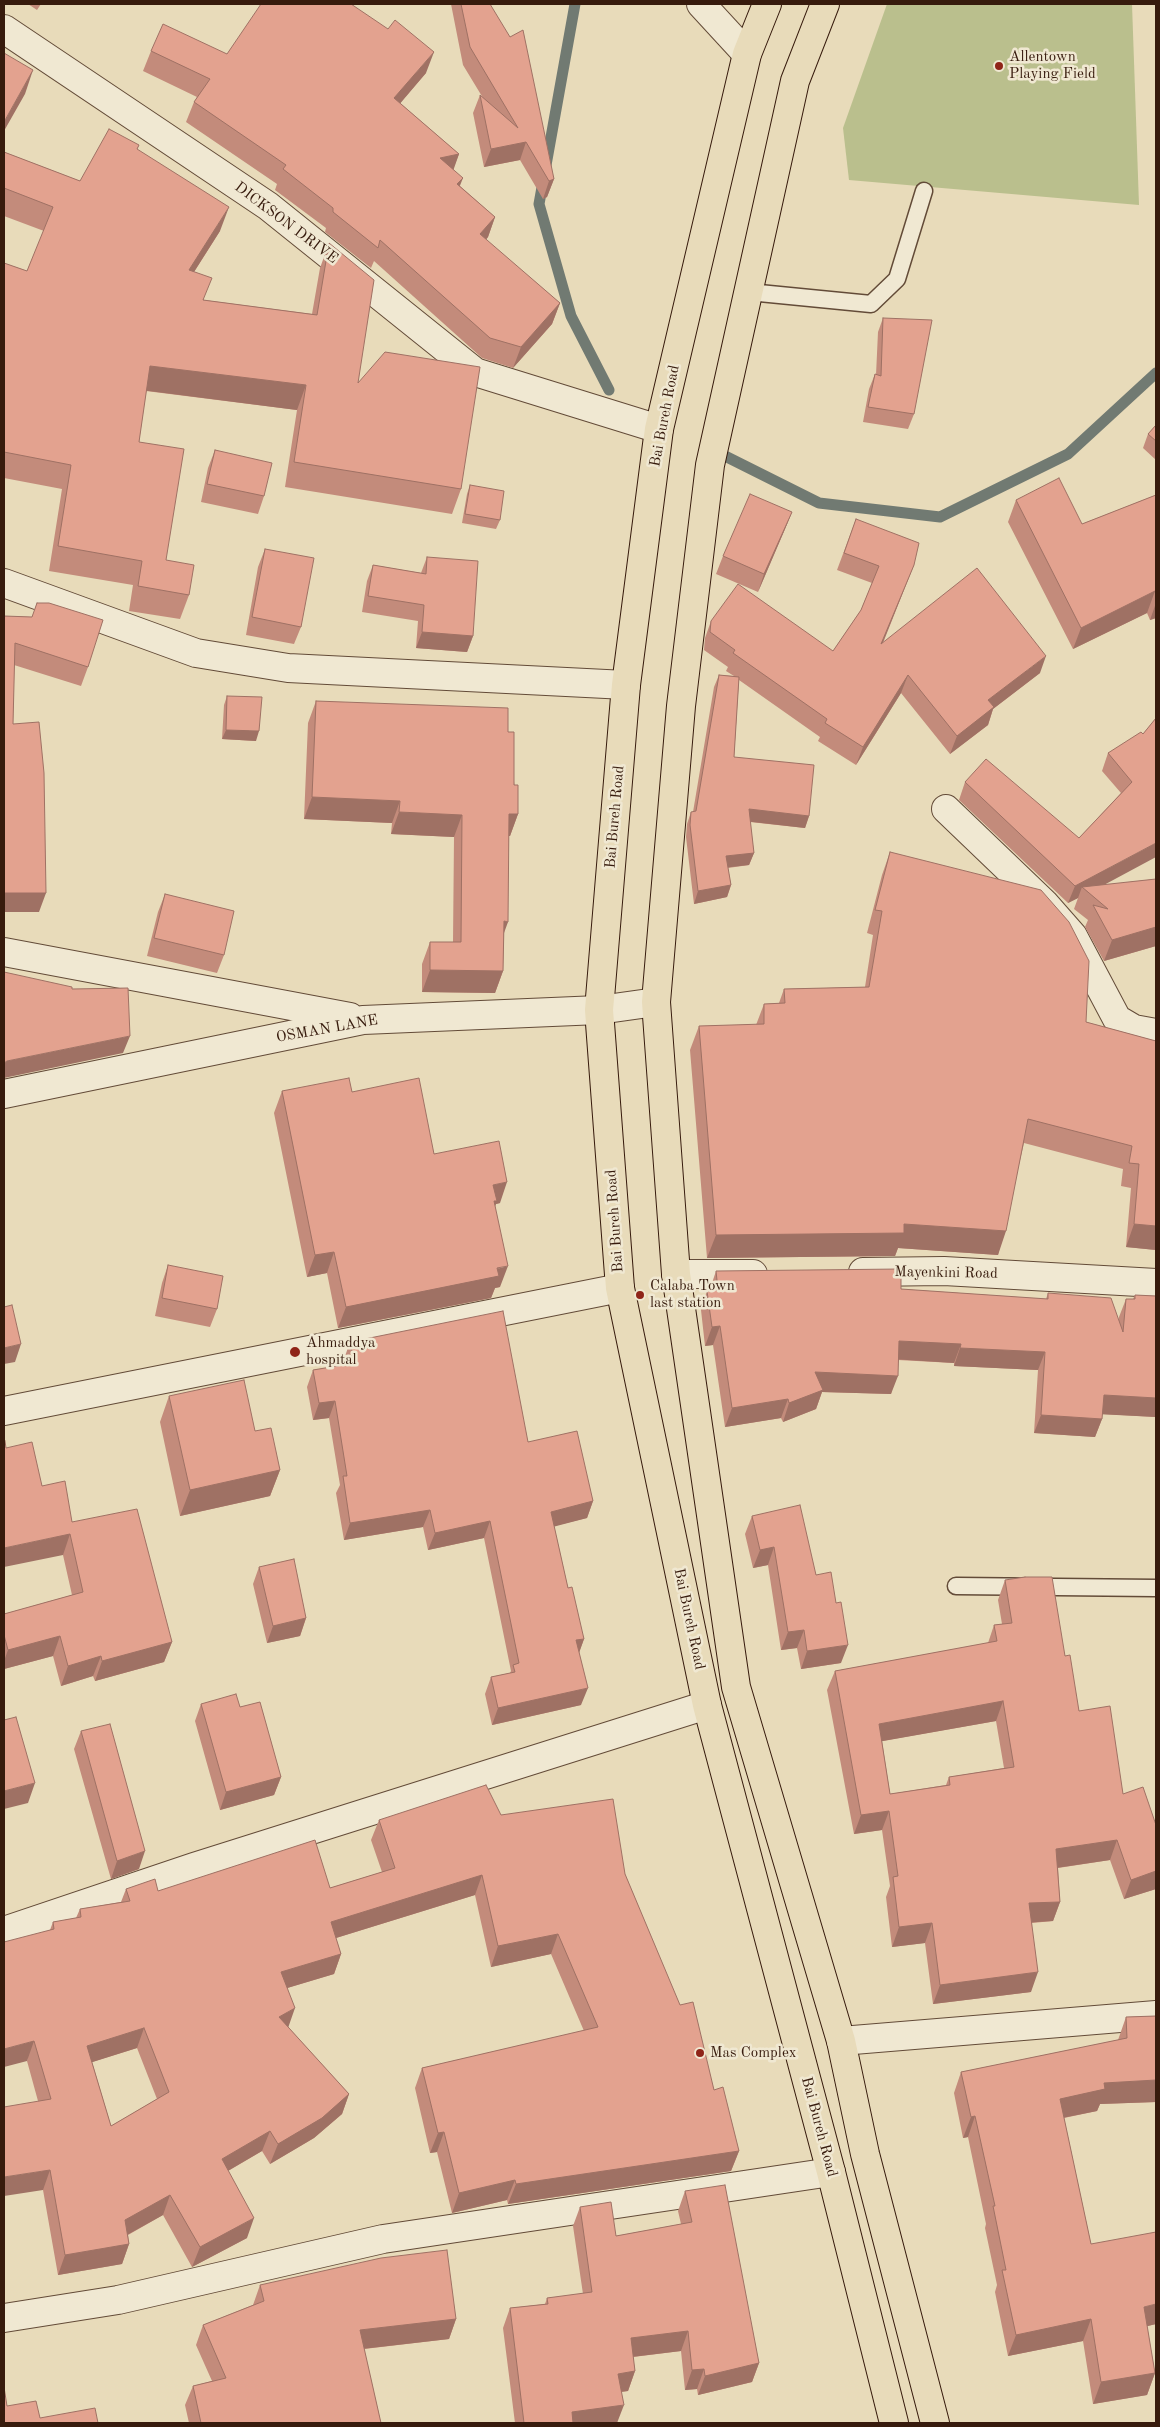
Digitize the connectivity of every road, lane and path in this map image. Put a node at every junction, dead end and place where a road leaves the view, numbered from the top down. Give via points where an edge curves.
1 (701, 4) edge
2 (767, 4) edge
3 (825, 4) edge
4 (4, 29) edge
5 (747, 54) junction
6 (924, 191) dead end
7 (749, 292) junction
8 (659, 429) junction
9 (4, 583) edge
10 (626, 686) junction
11 (946, 809) dead end
12 (4, 952) edge
13 (656, 1002) junction
14 (599, 1010) junction
15 (363, 1020) junction
16 (1156, 1033) edge
17 (4, 1094) edge
18 (775, 1273) edge
19 (835, 1273) edge
20 (676, 1274) junction
21 (1156, 1284) edge
22 (620, 1288) junction
23 (4, 1411) edge
24 (956, 1586) dead end
25 (1156, 1588) edge
26 (707, 1706) junction
27 (4, 1931) edge
28 (1156, 2015) edge
29 (841, 2041) junction
30 (831, 2172) junction
31 (4, 2318) edge
32 (894, 2423) edge
33 (936, 2423) edge

1 - 5 street
2 - 5 highway, Bai Bureh Road
3 - 7 highway via 796,81
4 - 8 street, DICKSON DRIVE via 268,206 475,372
5 - 8 highway, Bai Bureh Road
6 - 7 lane via 897,279 871,304
7 - 13 highway via 710,465 681,706
8 - 10 highway, Bai Bureh Road
9 - 10 street via 196,653 278,667
10 - 14 highway, Bai Bureh Road
11 - 16 street via 1044,903 1073,936 1117,1020 1134,1029
12 - 15 street
13 - 14 street, OSMAN LANE
13 - 20 highway
14 - 15 street, OSMAN LANE
14 - 22 highway, Bai Bureh Road
15 - 17 street, OSMAN LANE
18 - 20 street
19 - 21 street, Mayenkini Road via 944,1271
20 - 29 highway via 736,1687
22 - 23 street
22 - 26 highway, Bai Bureh Road
24 - 25 lane
26 - 27 street via 194,1866
26 - 30 highway, Bai Bureh Road
28 - 29 street
29 - 33 highway via 865,2154
30 - 31 street via 383,2239 118,2300
30 - 32 highway, Bai Bureh Road

